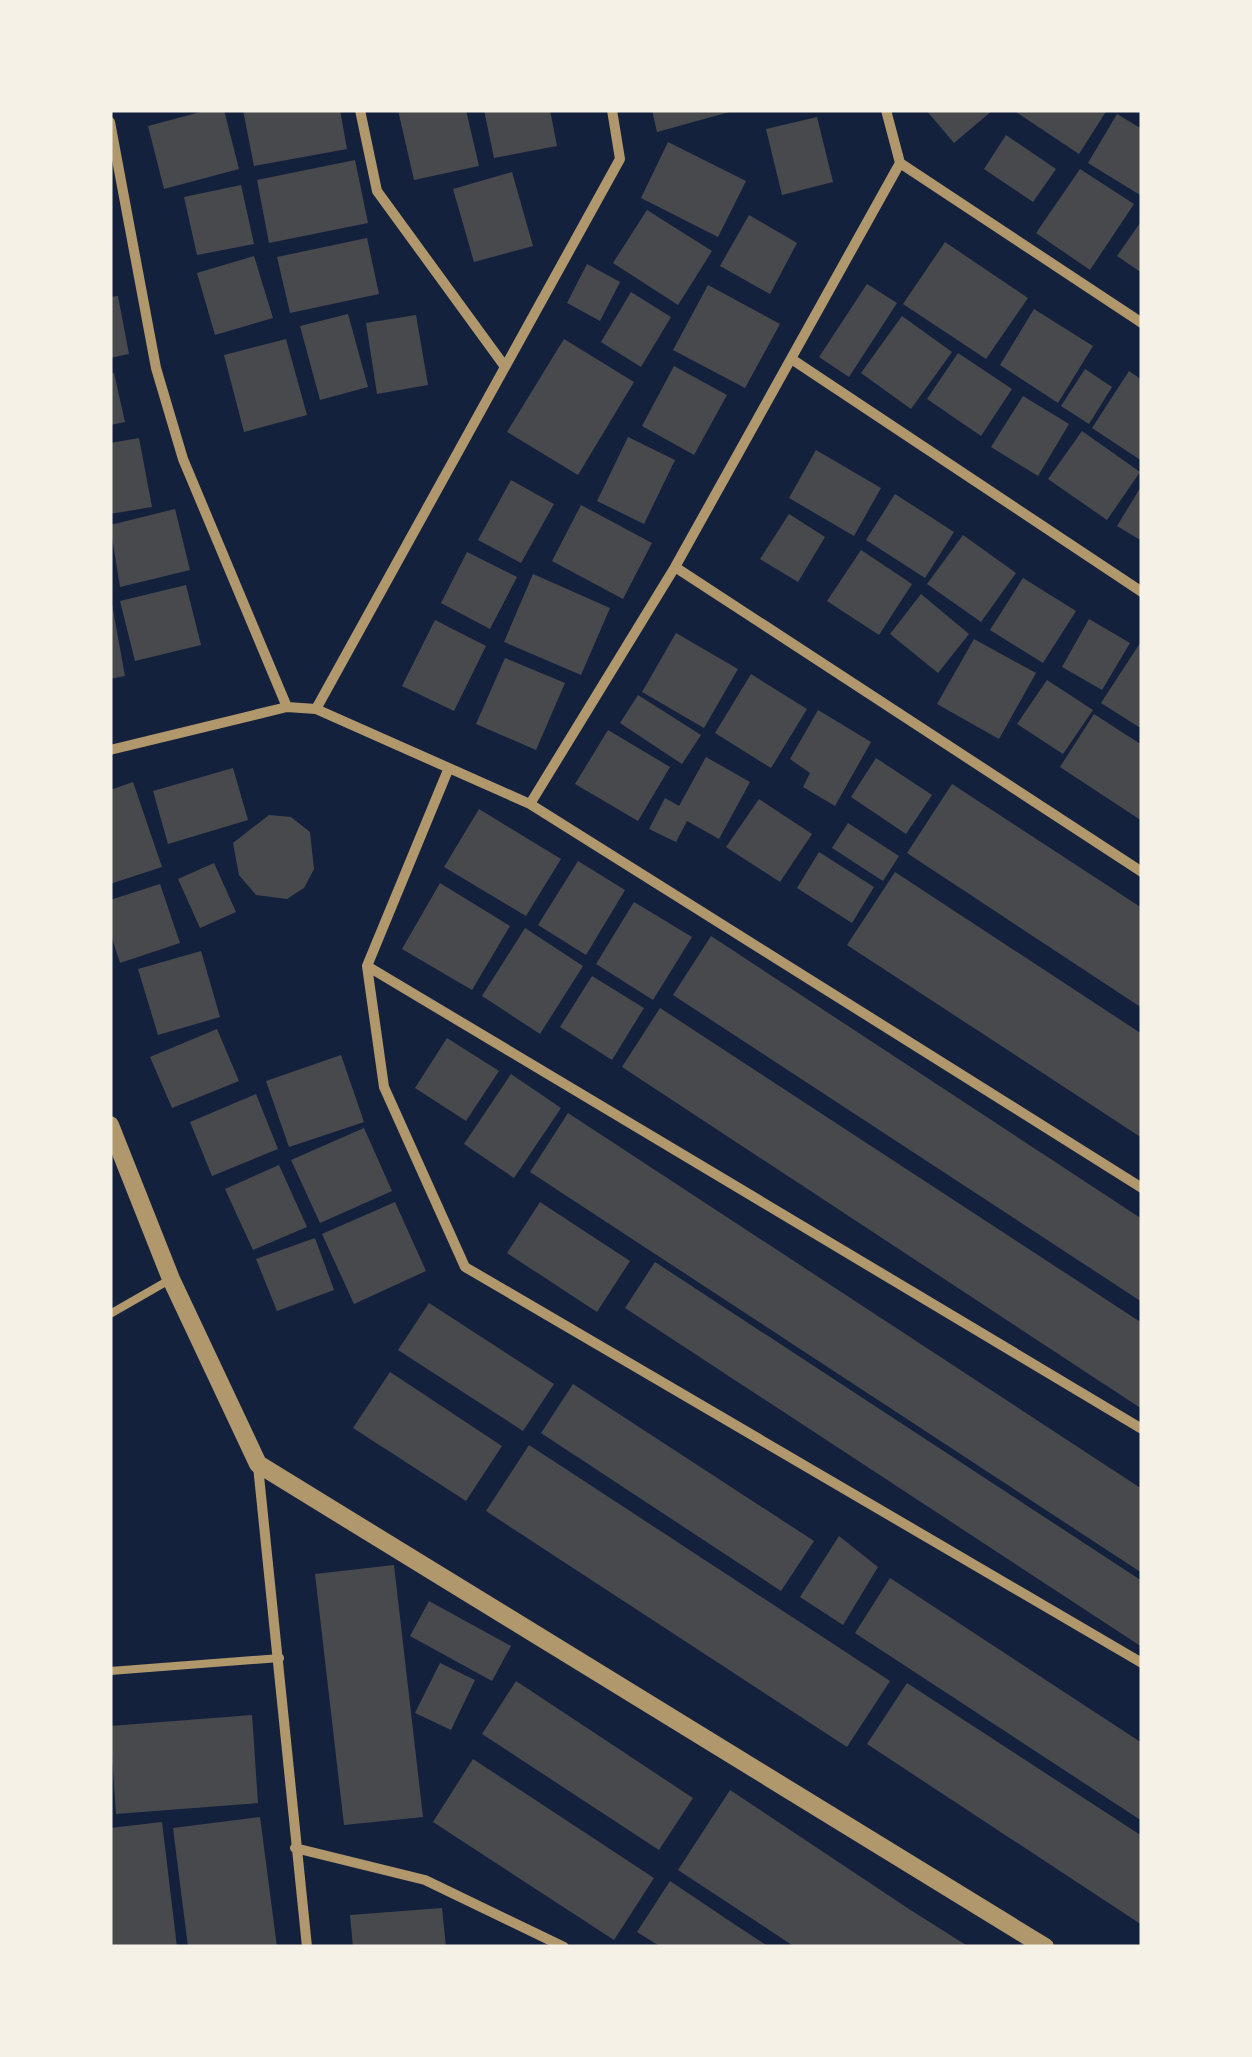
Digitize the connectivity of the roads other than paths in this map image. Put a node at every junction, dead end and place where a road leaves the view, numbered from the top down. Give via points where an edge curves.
1 (360, 110) edge
2 (612, 110) edge
3 (886, 110) edge
4 (110, 122) edge
5 (900, 163) junction
6 (1142, 323) edge
7 (793, 360) junction
8 (503, 364) junction
9 (674, 567) junction
10 (1142, 592) edge
11 (287, 707) junction
12 (316, 709) junction
13 (110, 750) edge
14 (448, 770) junction
15 (530, 804) junction
16 (1142, 872) edge
17 (367, 966) junction
18 (110, 1126) edge
19 (1142, 1188) edge
20 (172, 1280) junction
21 (110, 1314) edge
22 (1142, 1428) edge
23 (258, 1464) junction
24 (280, 1658) junction
25 (1142, 1663) edge
26 (110, 1671) edge
27 (294, 1848) junction
28 (307, 1947) edge
29 (564, 1947) edge
30 (1046, 1947) edge

1 - 8 street via 377,190
2 - 8 street via 620,159
3 - 5 street
4 - 11 street via 156,368 183,459
5 - 6 street
5 - 7 street
7 - 9 street
7 - 10 street
8 - 12 street
9 - 15 street
9 - 16 street
11 - 12 street
11 - 13 street
12 - 14 street
14 - 15 street
14 - 17 street
15 - 19 street
17 - 22 street
17 - 25 street via 384,1087 465,1266
18 - 20 street
20 - 21 lane
20 - 23 street
23 - 24 street
23 - 30 street
24 - 26 lane
24 - 27 street
27 - 28 street
27 - 29 street via 425,1880

